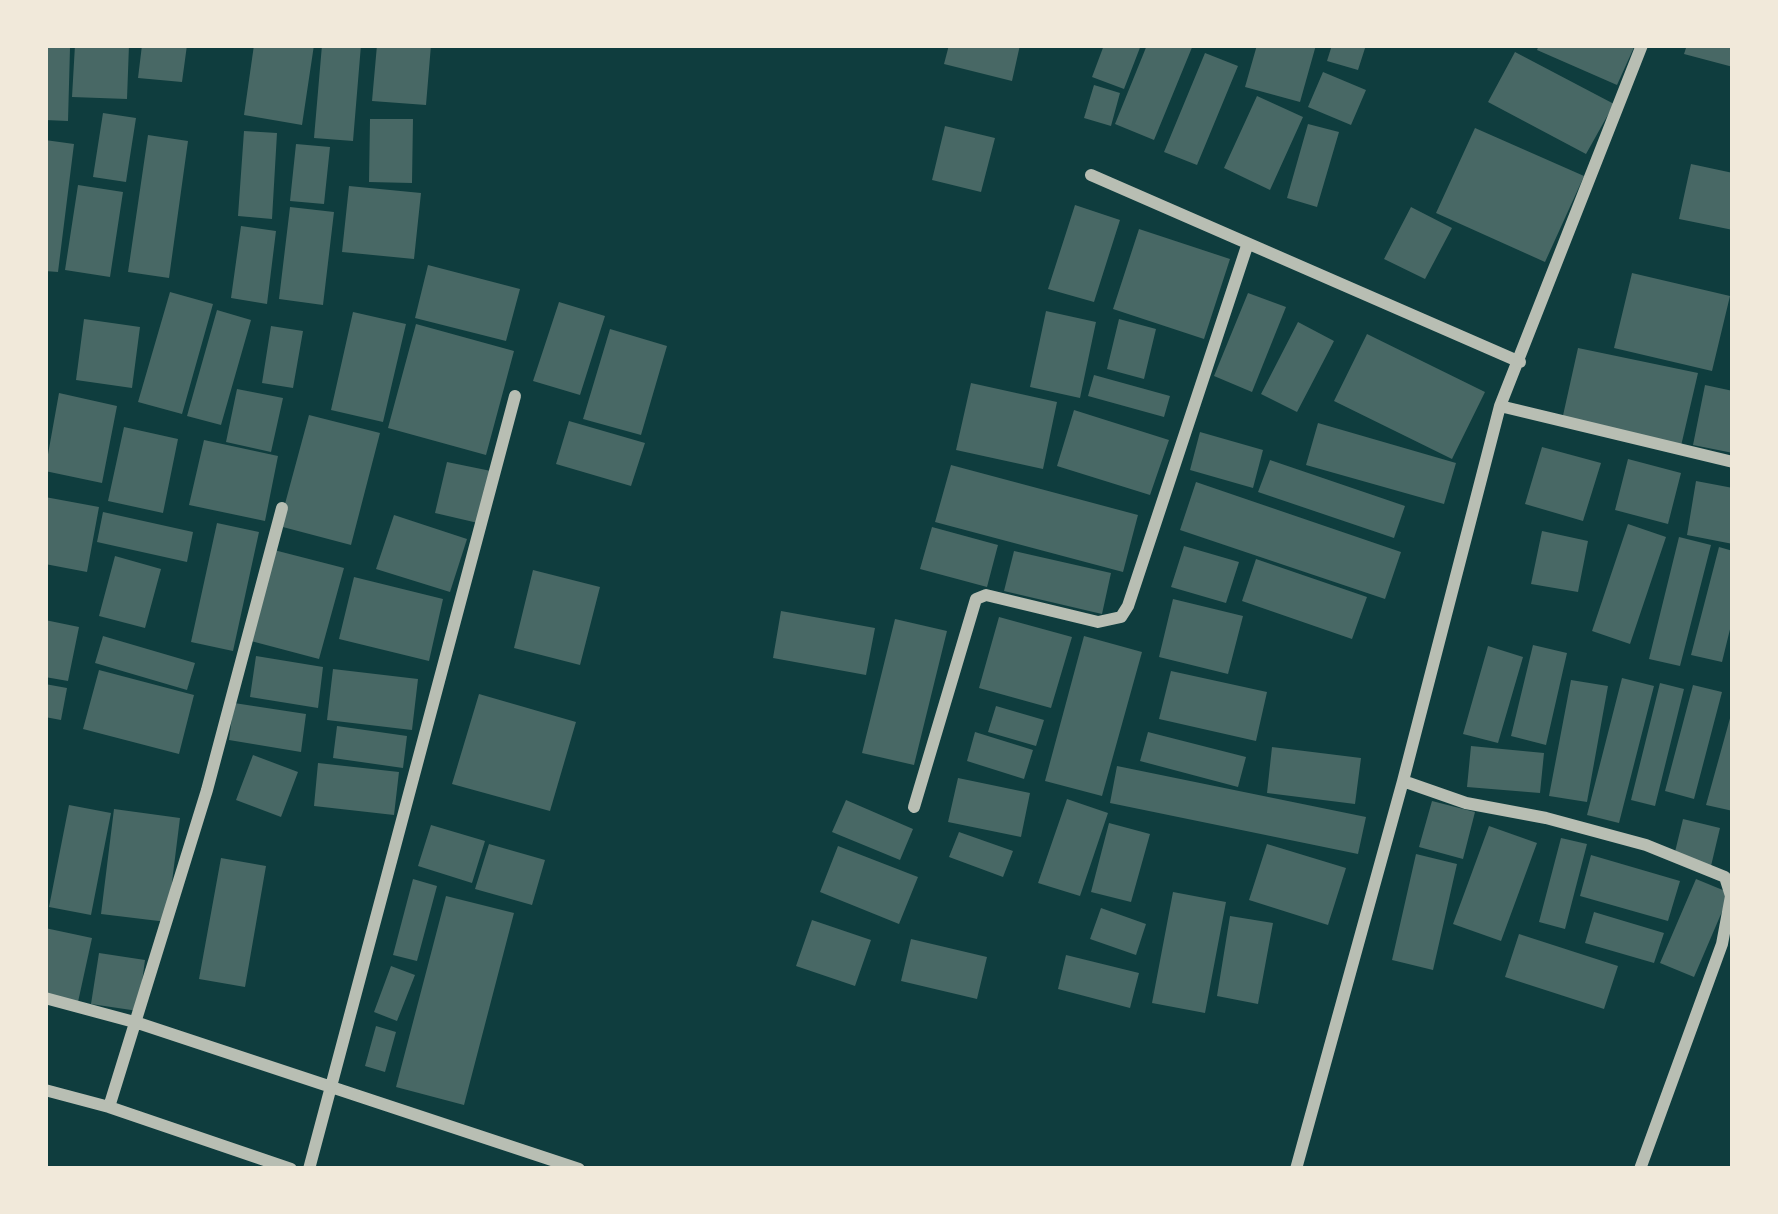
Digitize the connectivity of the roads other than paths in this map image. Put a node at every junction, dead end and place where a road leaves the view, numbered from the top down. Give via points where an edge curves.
1 (1642, 45) edge
2 (1091, 175) dead end
3 (1247, 246) junction
4 (1520, 362) junction
5 (515, 396) dead end
6 (1501, 406) junction
7 (1733, 462) edge
8 (282, 508) dead end
9 (1403, 781) junction
10 (914, 807) dead end
11 (45, 998) edge
12 (138, 1023) junction
13 (330, 1084) junction
14 (45, 1090) edge
15 (109, 1106) junction
16 (311, 1163) edge
17 (291, 1169) edge
18 (579, 1169) edge
19 (1296, 1169) edge
20 (1640, 1169) edge

1 - 4 street
2 - 3 street
3 - 4 street
3 - 10 street via 1128,606 1121,617 1098,622 976,599
4 - 6 street
5 - 13 street
6 - 7 street
6 - 9 street
8 - 12 street
9 - 19 street
9 - 20 street via 1646,845 1725,878 1731,896 1722,944
11 - 12 street
12 - 13 street
12 - 15 street
13 - 16 street
13 - 18 street
14 - 15 street
15 - 17 street

